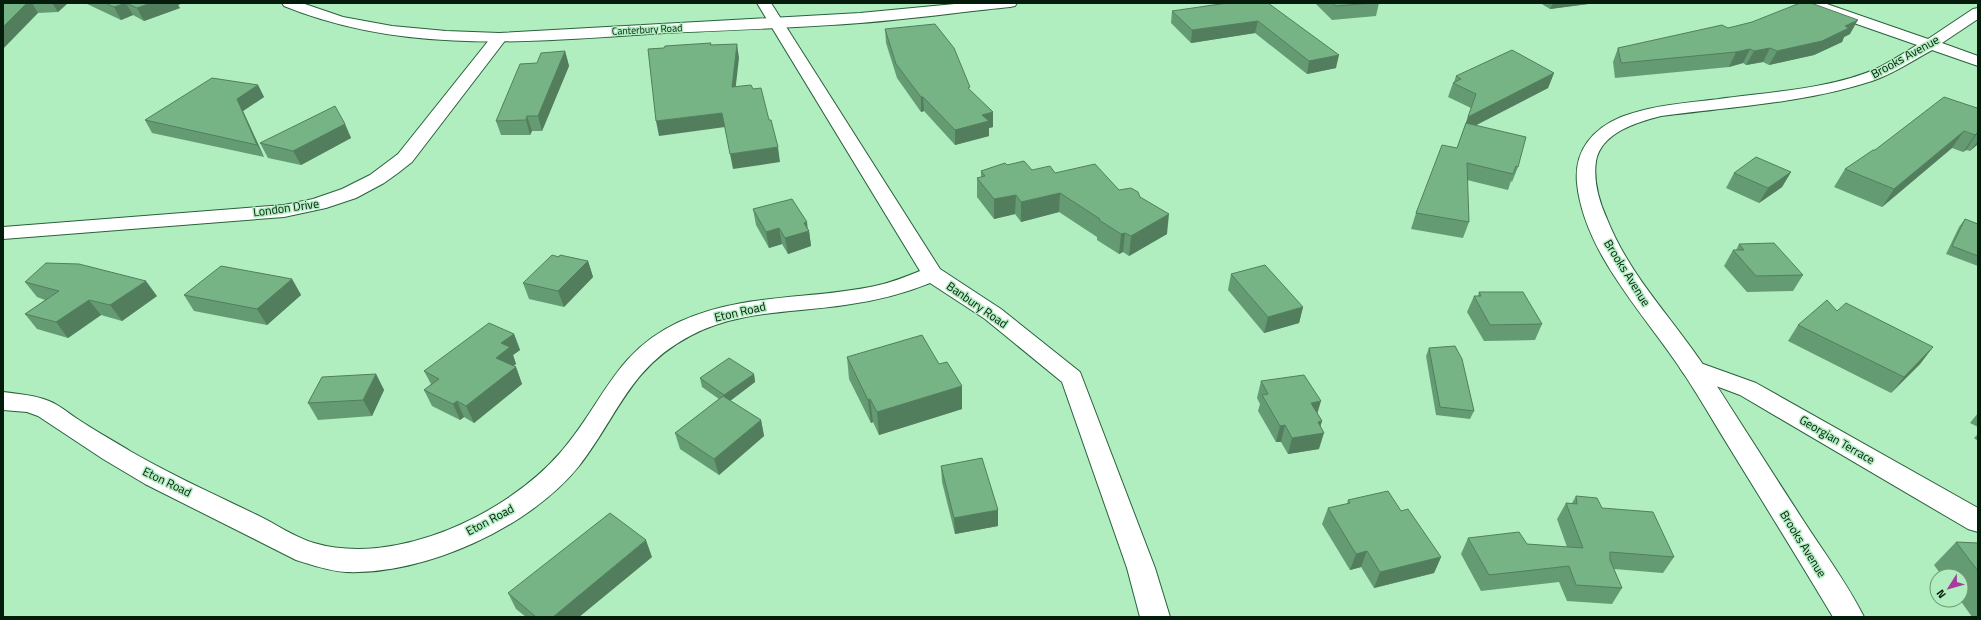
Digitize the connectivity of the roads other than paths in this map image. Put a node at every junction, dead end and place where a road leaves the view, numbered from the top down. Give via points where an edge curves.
1 (289, 3) edge
2 (764, 3) edge
3 (1010, 3) edge
4 (1810, 3) edge
5 (1978, 12) edge
6 (775, 22) junction
7 (499, 38) junction
8 (1930, 44) junction
9 (1978, 61) edge
10 (3, 233) edge
11 (932, 274) junction
12 (1692, 368) junction
13 (3, 401) edge
14 (1978, 521) edge
15 (1154, 617) edge
16 (1849, 617) edge

1 - 7 street, Canterbury Road via 334,19 390,31
2 - 6 street, Banbury Road
3 - 6 street, Canterbury Road via 860,18
4 - 8 street
5 - 8 street, Brooks Avenue
6 - 7 street, Canterbury Road
6 - 11 street, Banbury Road
7 - 10 street, London Drive via 405,158 357,192 284,211
8 - 9 street
8 - 12 street, Brooks Avenue via 1884,71 1843,85 1640,116 1610,130 1593,148 1587,160 1586,176 1596,218 1609,247 1629,280
11 - 13 street, Eton Road via 896,288 866,295 743,309 717,316 677,333 643,356 620,384 590,434 541,488 512,510 475,530 436,547 391,557 352,560 313,554 139,469 41,407
11 - 15 street, Banbury Road via 993,314 1072,378 1141,568
12 - 14 street, Georgian Terrace via 1748,389
12 - 16 street, Brooks Avenue

